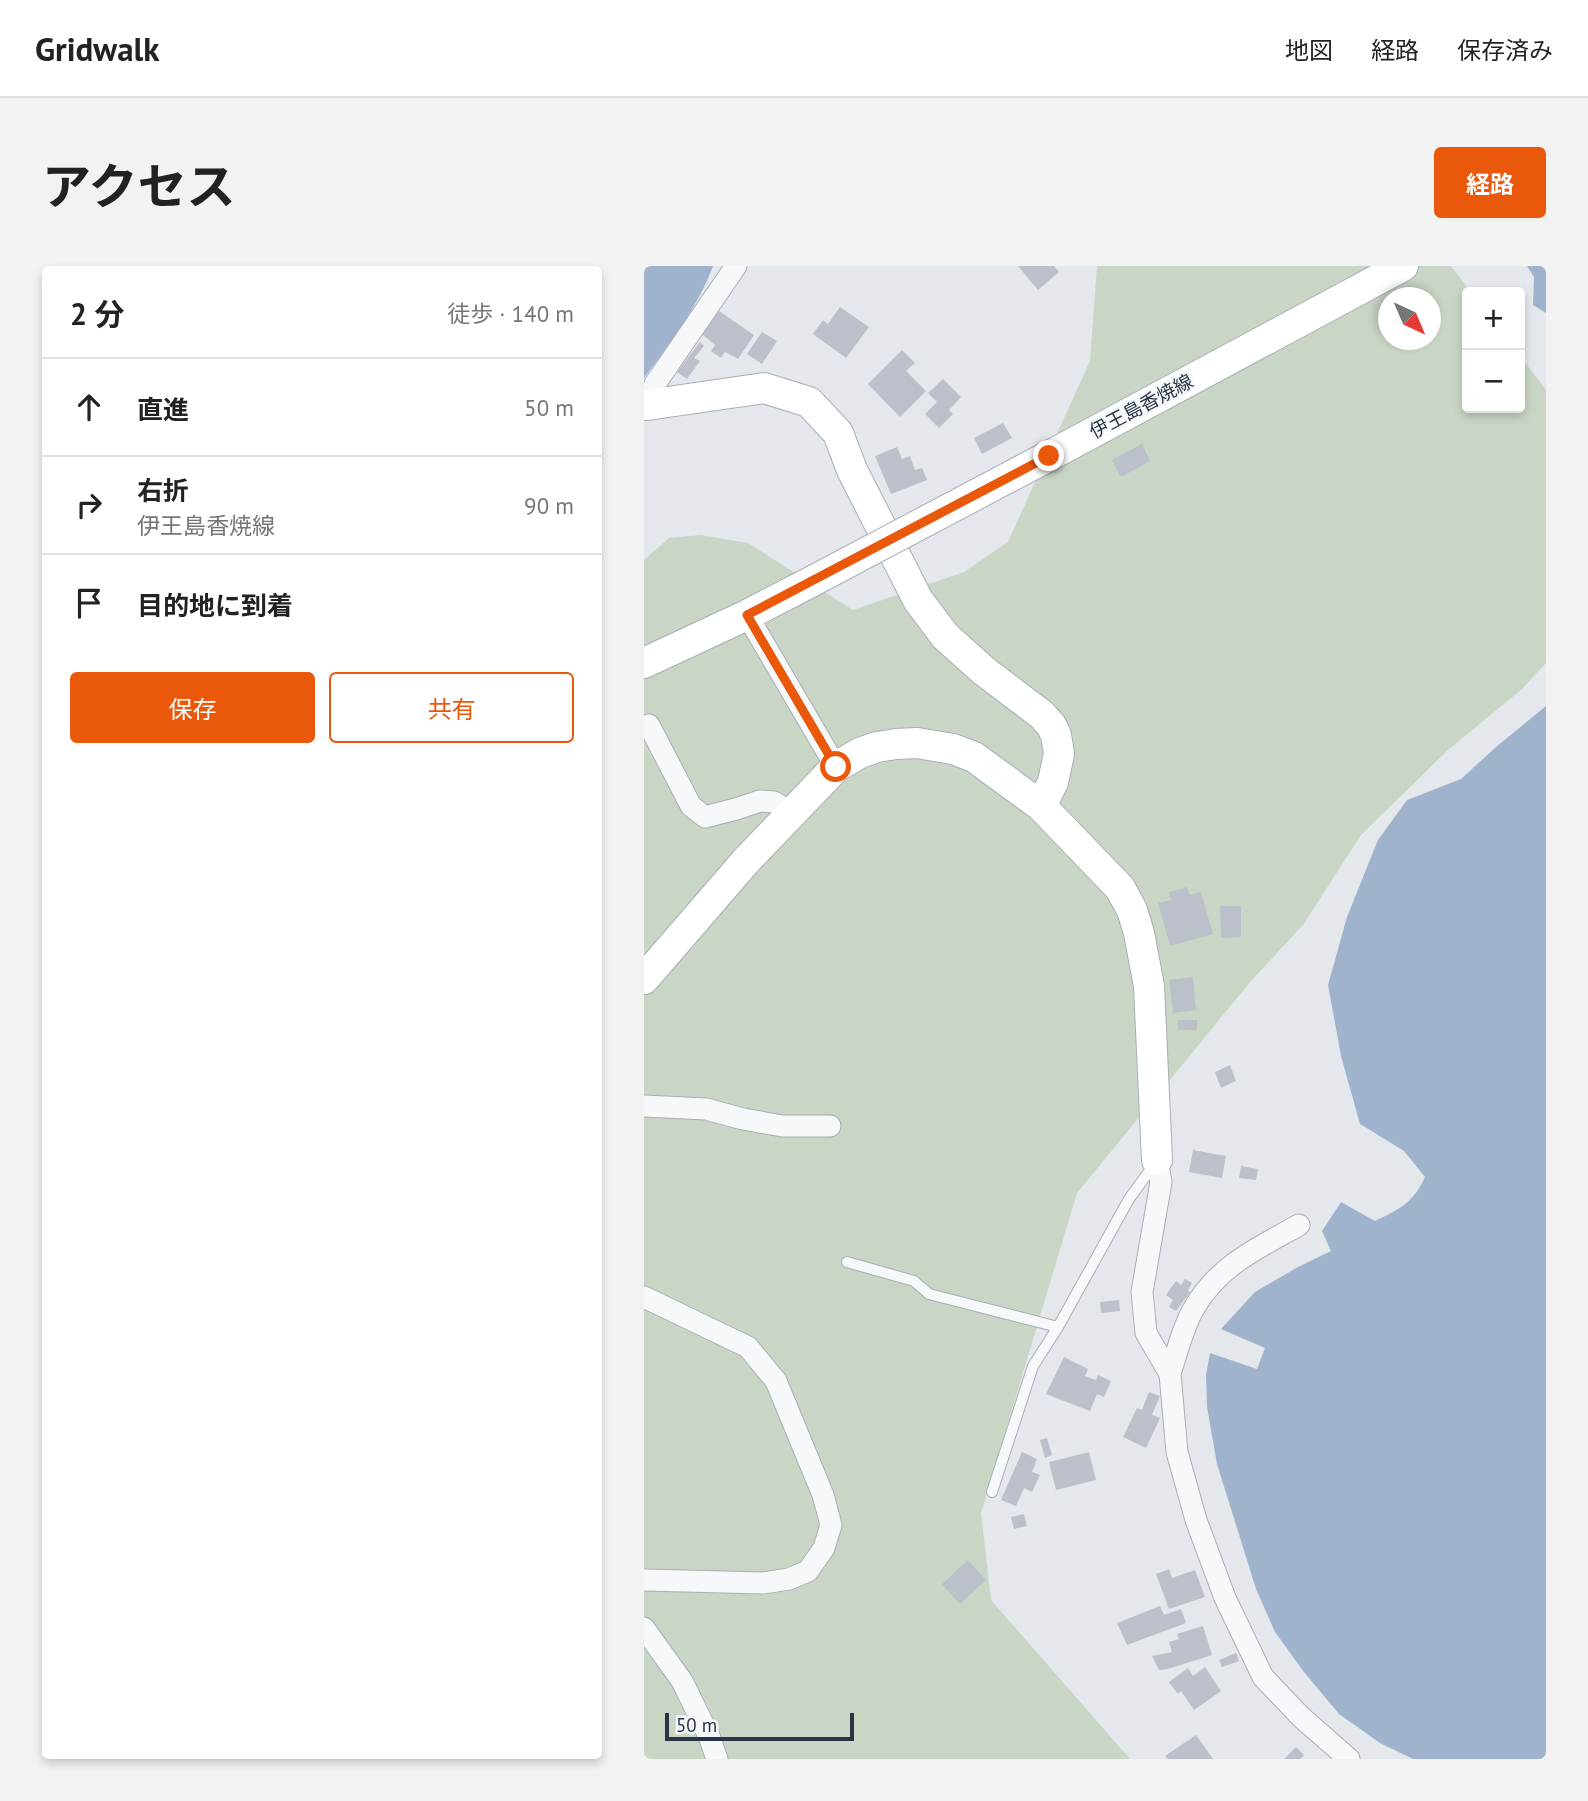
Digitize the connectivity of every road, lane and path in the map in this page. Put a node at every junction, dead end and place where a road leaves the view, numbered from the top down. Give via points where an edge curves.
1 (736, 266) edge
2 (1403, 266) edge
3 (646, 406) edge
4 (747, 615) junction
5 (644, 663) edge
6 (649, 725) dead end
7 (836, 767) junction
8 (1041, 806) junction
9 (792, 813) junction
10 (644, 979) edge
11 (644, 1106) edge
12 (830, 1126) dead end
13 (1157, 1160) junction
14 (1299, 1225) dead end
15 (847, 1262) dead end
16 (644, 1297) edge
17 (1058, 1327) junction
18 (1170, 1374) junction
19 (992, 1492) dead end
20 (644, 1580) edge
21 (644, 1628) edge
22 (717, 1759) edge
23 (1349, 1759) edge

1 - 3 street via 655,384
2 - 4 street, 伊王島香焼線, bridge
3 - 8 street via 764,388 809,402 838,433 918,600 945,636 1051,725 1059,754
4 - 5 street, 伊王島香焼線
4 - 7 street
6 - 9 street via 691,806 705,817 760,801 774,802
7 - 8 street via 877,747 917,743 953,748 974,757
7 - 9 street
8 - 13 street via 1120,888 1132,910 1149,986
9 - 10 street
11 - 12 street via 706,1109 782,1126
13 - 17 lane via 1129,1199
13 - 18 street via 1161,1182 1142,1292 1146,1333
14 - 18 street via 1217,1276 1194,1308
15 - 17 lane via 914,1281 929,1294
16 - 20 street via 748,1348 776,1381 831,1525 824,1548 808,1571 789,1579 763,1583
17 - 19 lane via 1033,1366
18 - 23 street via 1177,1452 1225,1598 1263,1677
21 - 22 street via 682,1681

